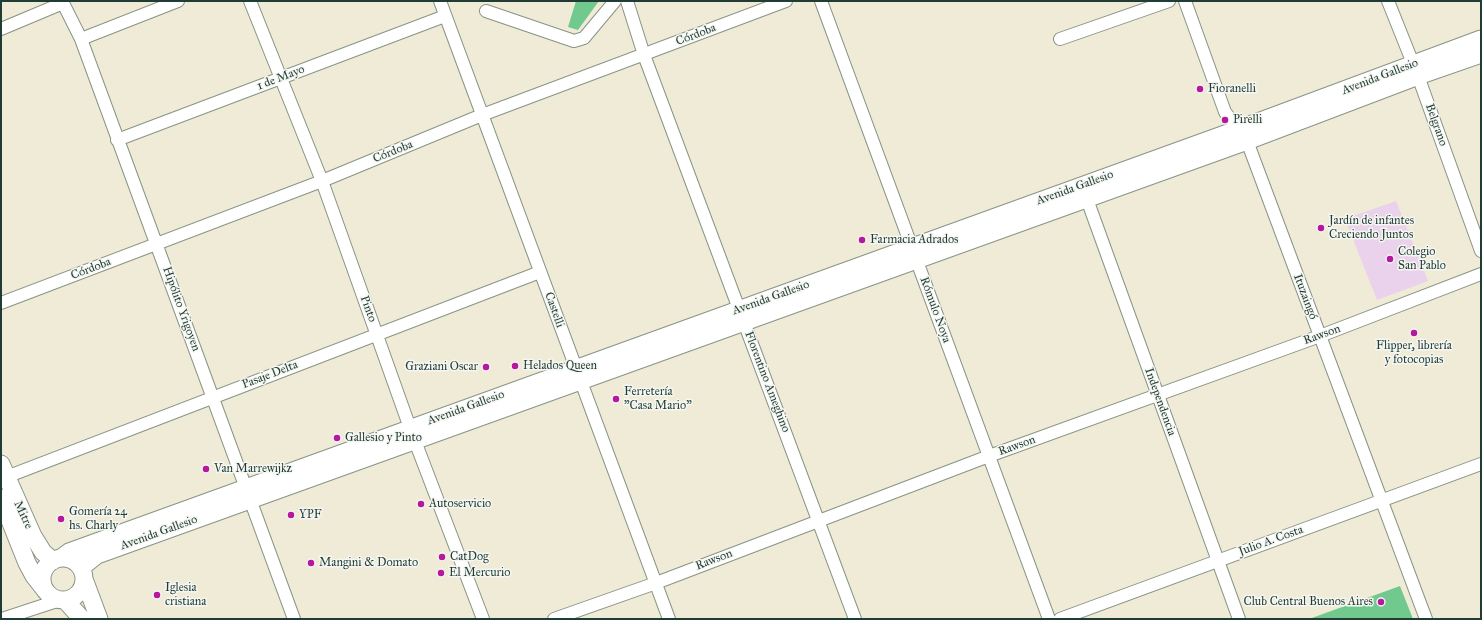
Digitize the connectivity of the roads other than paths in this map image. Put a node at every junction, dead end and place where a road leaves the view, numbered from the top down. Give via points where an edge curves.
1 (178, 1) edge
2 (250, 1) edge
3 (440, 1) edge
4 (614, 1) edge
5 (627, 1) edge
6 (786, 1) edge
7 (821, 1) edge
8 (1169, 1) edge
9 (1185, 1) edge
10 (1388, 1) edge
11 (63, 2) edge
12 (486, 11) dead end
13 (445, 16) junction
14 (1, 29) edge
15 (81, 39) junction
16 (1060, 39) dead end
17 (1481, 39) edge
18 (1481, 54) edge
19 (644, 55) junction
20 (1416, 70) junction
21 (280, 78) junction
22 (482, 115) junction
23 (1243, 135) junction
24 (117, 140) junction
25 (322, 181) junction
26 (1085, 192) junction
27 (157, 244) junction
28 (1481, 251) edge
29 (914, 254) junction
30 (540, 272) junction
31 (1481, 274) edge
32 (1, 303) edge
33 (742, 316) junction
34 (377, 334) junction
35 (1320, 336) junction
36 (578, 374) junction
37 (1157, 395) junction
38 (214, 397) junction
39 (412, 434) junction
40 (989, 456) junction
41 (1481, 464) edge
42 (3, 474) edge
43 (248, 493) junction
44 (1, 498) edge
45 (1382, 500) junction
46 (819, 520) junction
47 (57, 559) junction
48 (1217, 561) junction
49 (82, 574) junction
50 (656, 583) junction
51 (45, 590) junction
52 (63, 600) junction
53 (2, 619) edge
54 (82, 619) edge
55 (99, 619) edge
56 (294, 619) edge
57 (483, 619) edge
58 (554, 619) edge
59 (669, 619) edge
60 (855, 619) edge
61 (1049, 619) edge
62 (1060, 619) edge
63 (1238, 619) edge
64 (1426, 619) edge

1 - 15 street
2 - 21 street, Pinto
3 - 13 street, Castelli
4 - 12 street via 584,38 574,41
5 - 19 street, Florentino Ameghino
6 - 19 street, Córdoba
7 - 29 street, Rómulo Noya
8 - 16 street
9 - 23 street, Ituzaingó via 1226,112
10 - 20 street, Belgrano
11 - 14 street
11 - 15 street, Hipólito Yrigoyen
13 - 21 street, 1 de Mayo
13 - 22 street, Castelli
15 - 24 street, Hipólito Yrigoyen
17 - 20 main road, Avenida Gallesio
18 - 20 main road, Avenida Gallesio
19 - 22 street, Córdoba
19 - 33 street, Florentino Ameghino
20 - 23 main road, Avenida Gallesio
20 - 28 street, Belgrano
21 - 24 street, 1 de Mayo
21 - 25 street, Pinto
22 - 25 street, Córdoba
22 - 30 street, Castelli
23 - 26 main road, Avenida Gallesio
23 - 35 street, Ituzaingó
24 - 27 street, Hipólito Yrigoyen
25 - 27 street, Córdoba
25 - 34 street, Pinto
26 - 29 main road, Avenida Gallesio
26 - 37 street, Independencia
27 - 32 street, Córdoba
27 - 38 street, Hipólito Yrigoyen
29 - 33 main road, Avenida Gallesio
29 - 40 street, Rómulo Noya
30 - 34 street, Pasaje Delta
30 - 36 street, Castelli
31 - 35 street, Rawson
33 - 36 main road, Avenida Gallesio
33 - 46 street, Florentino Ameghino
34 - 38 street, Pasaje Delta
34 - 39 street, Pinto
35 - 37 street, Rawson
35 - 45 street, Ituzaingó
36 - 39 main road, Avenida Gallesio
36 - 50 street, Castelli
37 - 40 street, Rawson
37 - 48 street, Independencia
38 - 42 street, Pasaje Delta
38 - 43 street, Hipólito Yrigoyen
39 - 43 main road, Avenida Gallesio
39 - 57 street, Pinto
40 - 46 street, Rawson
40 - 61 street, Rómulo Noya
41 - 45 street, Julio A. Costa
42 - 47 main road, Mitre via 43,552
43 - 47 main road, Avenida Gallesio via 69,552
43 - 49 main road, Avenida Gallesio via 97,555
43 - 56 street, Hipólito Yrigoyen
44 - 51 main road, Mitre via 27,563
45 - 48 street, Julio A. Costa
45 - 64 street, Ituzaingó
46 - 50 street, Rawson
46 - 60 street, Florentino Ameghino
47 - 49 main road via 72,560
47 - 51 main road via 46,566 42,574
48 - 62 street, Julio A. Costa
48 - 63 street, Independencia
49 - 52 main road via 83,585 76,595
49 - 55 main road
50 - 58 street, Rawson
50 - 59 street, Castelli
51 - 52 main road via 51,596
52 - 53 street
52 - 54 main road

